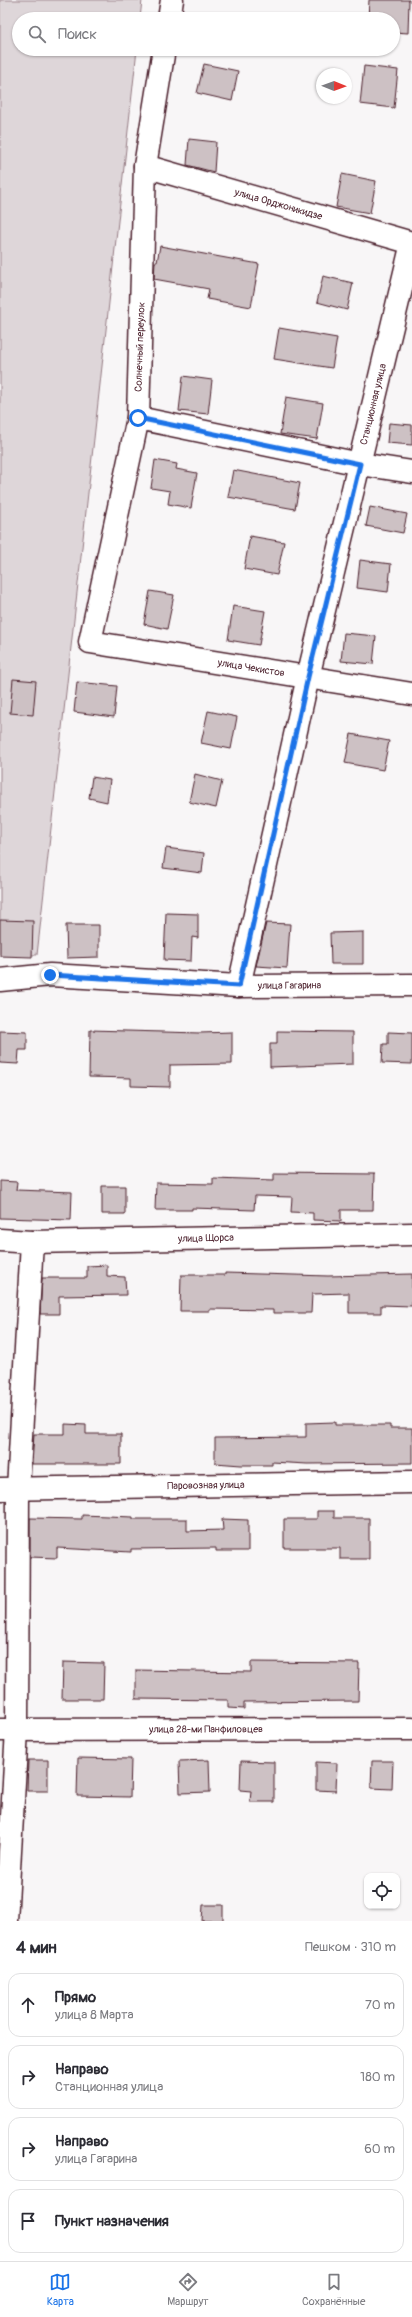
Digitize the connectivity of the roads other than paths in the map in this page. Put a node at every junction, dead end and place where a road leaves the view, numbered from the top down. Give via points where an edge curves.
1 (172, 0) edge
2 (170, 12) edge
3 (163, 56) edge
4 (145, 166) junction
5 (412, 243) edge
6 (138, 418) junction
7 (360, 464) junction
8 (412, 472) edge
9 (90, 642) joint
10 (308, 677) junction
11 (412, 694) edge
12 (0, 980) edge
13 (412, 985) edge
14 (239, 986) junction
15 (412, 1234) edge
16 (0, 1240) edge
17 (32, 1242) junction
18 (412, 1482) edge
19 (9, 1489) edge
20 (412, 1729) edge
21 (9, 1730) edge
22 (6, 1921) edge

1 - 2 street
3 - 4 street, Солнечный переулок
4 - 5 street, улица Орджоникидзе
4 - 6 street, Солнечный переулок
5 - 7 street, Станционная улица
6 - 7 street
6 - 9 street, Солнечный переулок
7 - 8 street
7 - 10 street, Станционная улица
9 - 10 street, улица Чекистов
10 - 11 street, улица Чекистов
10 - 14 street, Станционная улица
12 - 14 street, улица Гагарина via 50,975
13 - 14 street, улица Гагарина
15 - 17 street, улица Щорса
16 - 17 street, улица Щорса
17 - 19 street
18 - 19 street, Паровозная улица
19 - 21 street
20 - 21 street, улица 28-ми Панфиловцев
21 - 22 street

